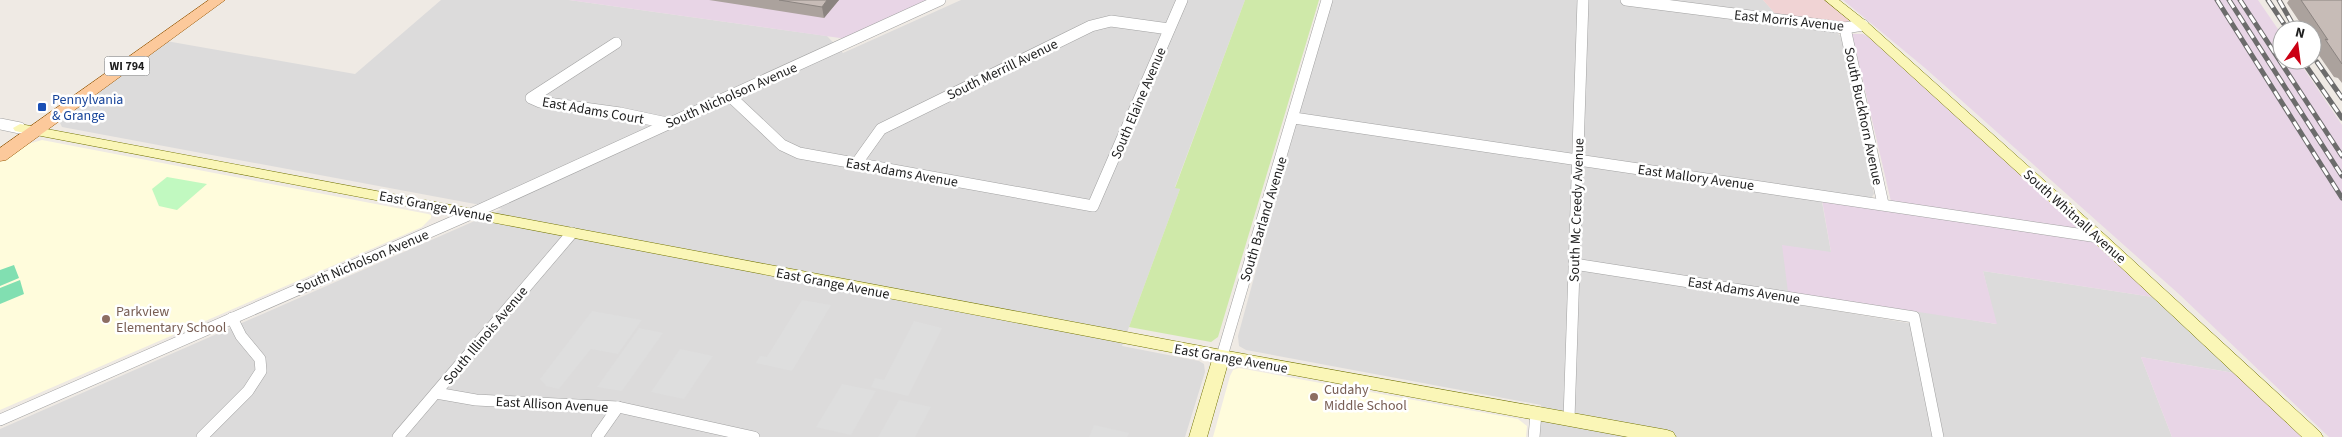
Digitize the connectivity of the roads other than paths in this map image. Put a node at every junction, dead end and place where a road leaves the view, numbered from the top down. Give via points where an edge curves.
1 (204, 0) edge
2 (218, 0) edge
3 (940, 0) edge
4 (1182, 0) edge
5 (1327, 0) edge
6 (1583, 0) edge
7 (1626, 0) edge
8 (1831, 0) edge
9 (1863, 25) junction
10 (1845, 28) junction
11 (1169, 29) junction
12 (616, 44) dead end
13 (731, 97) junction
14 (1294, 118) junction
15 (666, 123) junction
16 (0, 124) edge
17 (28, 129) junction
18 (0, 142) edge
19 (0, 156) edge
20 (1577, 160) junction
21 (856, 164) junction
22 (1883, 204) junction
23 (1093, 206) joint
24 (473, 213) junction
25 (572, 233) junction
26 (2098, 237) junction
27 (1574, 264) junction
28 (232, 318) junction
29 (1222, 356) junction
30 (436, 393) junction
31 (618, 407) junction
32 (1536, 413) junction
33 (1569, 419) junction
34 (0, 420) edge
35 (202, 437) edge
36 (398, 437) edge
37 (597, 437) edge
38 (754, 437) edge
39 (1198, 437) edge
40 (1534, 437) edge
41 (1667, 437) edge
42 (1938, 437) edge
43 (2314, 437) edge

1 - 17 main road, WI 794
2 - 17 main road, WI 794
3 - 13 street, South Nicholson Avenue
4 - 11 street, South Elaine Avenue
5 - 14 street, South Barland Avenue
6 - 20 street, South Mc Creedy Avenue
7 - 10 street, East Morris Avenue
8 - 9 street, South Whitnall Avenue
9 - 10 street, East Morris Avenue
9 - 26 street, South Whitnall Avenue
10 - 22 street, South Buckhorn Avenue
11 - 21 street, South Merrill Avenue via 1111,21 1091,26 881,128
11 - 23 street, South Elaine Avenue
12 - 15 street, East Adams Court via 530,98
13 - 15 street, South Nicholson Avenue
13 - 21 street, East Adams Avenue via 782,145 799,153
14 - 20 street, East Mallory Avenue
14 - 29 street, South Barland Avenue
15 - 24 street, South Nicholson Avenue
16 - 17 street, East Grange Avenue
17 - 18 main road, WI 794
17 - 19 main road, WI 794
17 - 24 street, East Grange Avenue
20 - 22 street, East Mallory Avenue
20 - 27 street, South Mc Creedy Avenue
21 - 23 street, East Adams Avenue
22 - 26 street, East Mallory Avenue
24 - 25 street, East Grange Avenue
24 - 28 street, South Nicholson Avenue
25 - 29 street, East Grange Avenue
25 - 30 street, South Illinois Avenue
26 - 43 street, South Whitnall Avenue
27 - 33 street, South Mc Creedy Avenue
27 - 42 street, East Adams Avenue via 1914,317
28 - 34 street, South Nicholson Avenue
28 - 35 street via 262,364 260,375 252,388
29 - 32 street, East Grange Avenue
29 - 39 street, South Barland Avenue
30 - 31 street, East Allison Avenue via 476,400
30 - 36 street, South Illinois Avenue
31 - 37 street
31 - 38 street, East Allison Avenue
32 - 33 street, East Grange Avenue
32 - 40 street
33 - 41 street, East Grange Avenue

